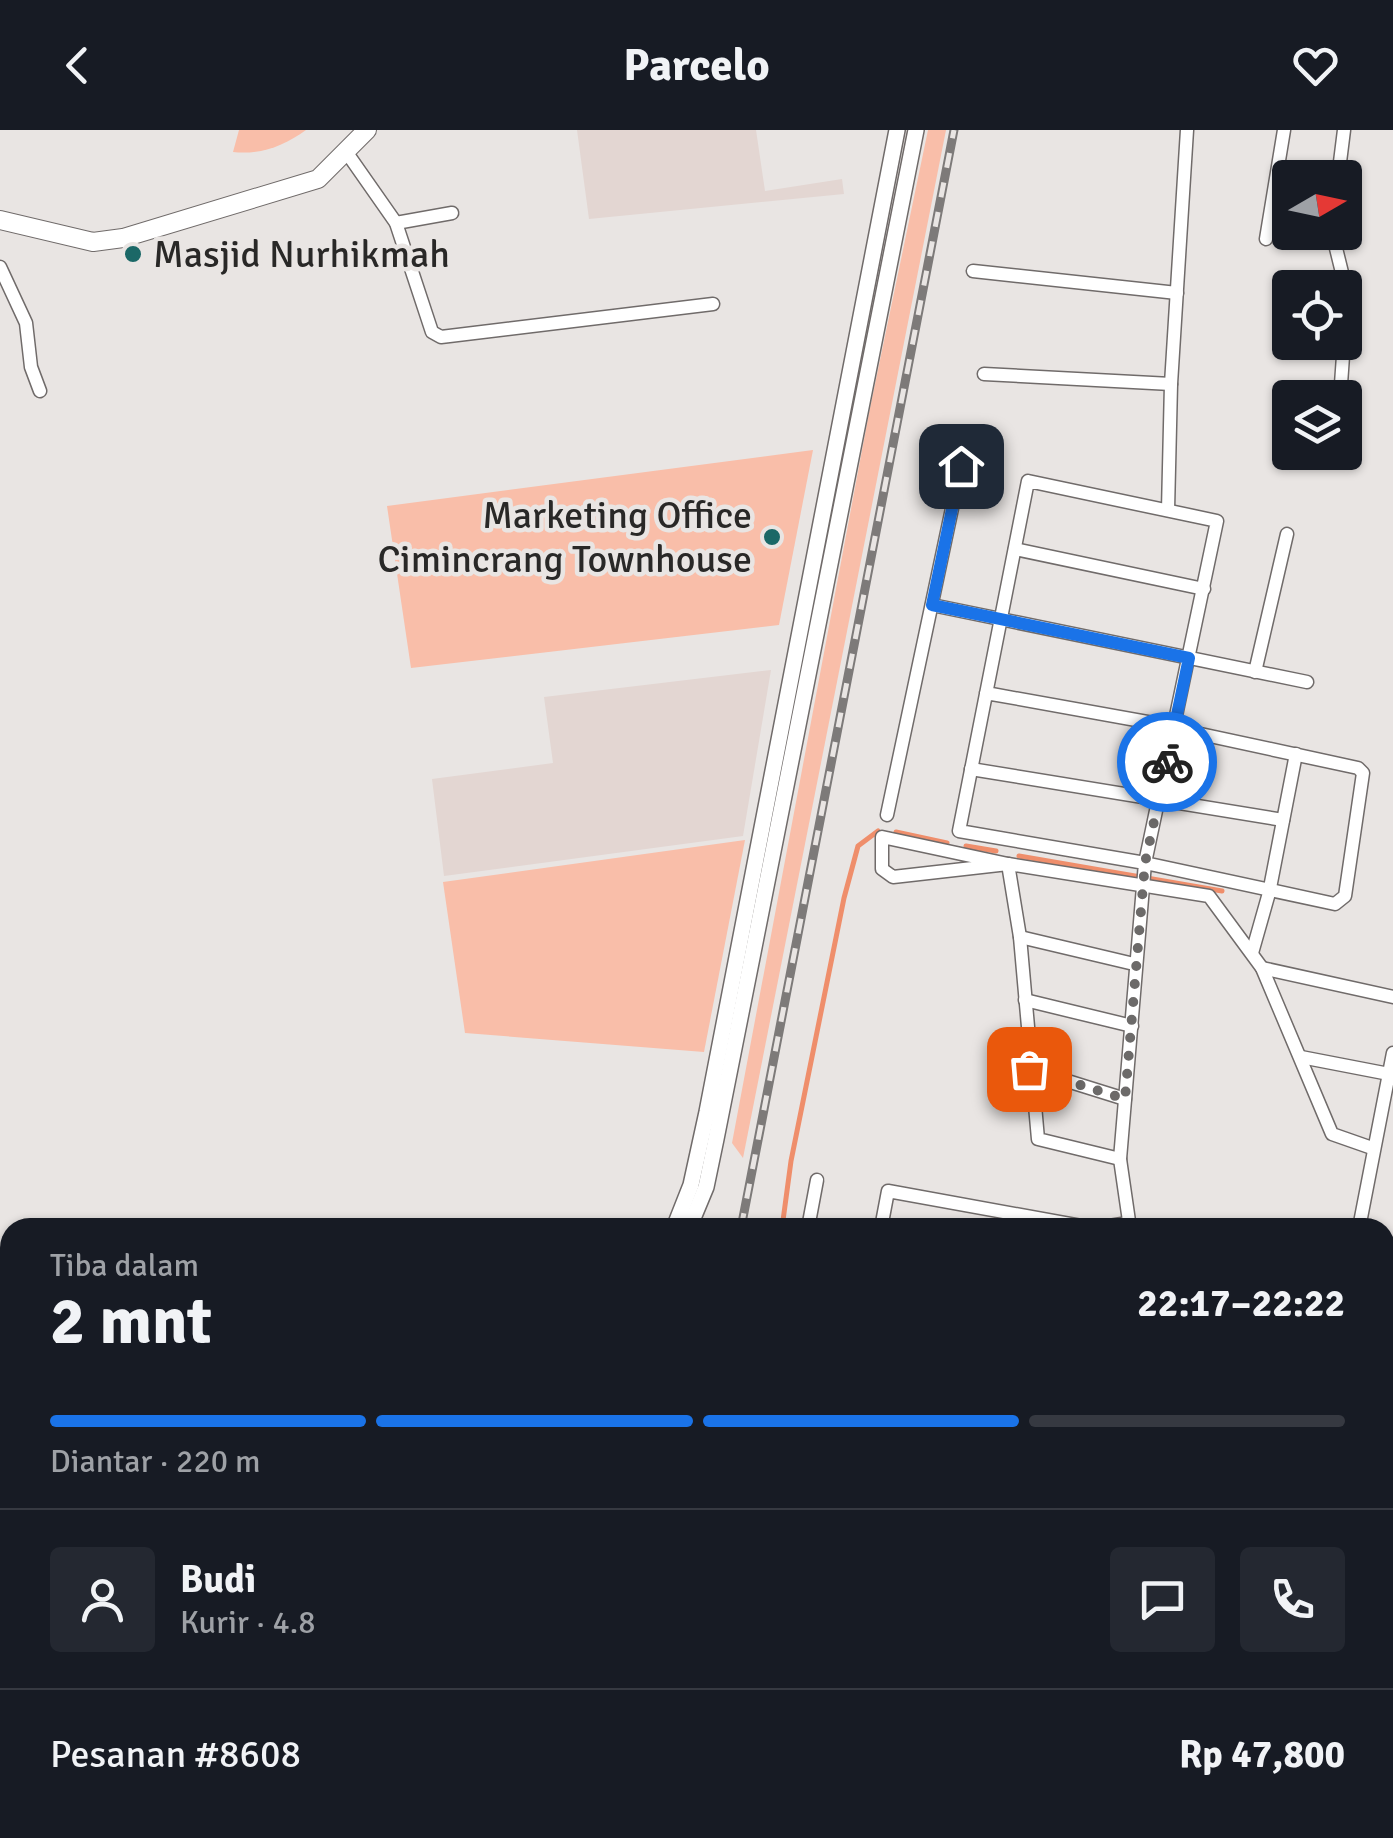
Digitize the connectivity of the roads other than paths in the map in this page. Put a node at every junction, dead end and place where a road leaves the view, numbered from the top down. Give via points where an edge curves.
1 (367, 130) edge
2 (897, 130) edge
3 (916, 130) edge
4 (1188, 130) edge
5 (1284, 130) edge
6 (1344, 130) edge
7 (347, 153) junction
8 (1340, 160) edge
9 (452, 213) dead end
10 (0, 220) edge
11 (396, 223) junction
12 (1266, 239) dead end
13 (0, 267) edge
14 (973, 271) dead end
15 (1177, 293) junction
16 (714, 304) dead end
17 (984, 374) dead end
18 (1171, 384) junction
19 (40, 391) dead end
20 (961, 466) dead end
21 (1168, 510) junction
22 (1288, 534) dead end
23 (1015, 549) junction
24 (1204, 590) junction
25 (932, 605) junction
26 (1001, 620) junction
27 (1189, 658) junction
28 (1255, 672) junction
29 (1306, 682) dead end
30 (986, 693) junction
31 (1174, 727) junction
32 (1296, 754) junction
33 (972, 769) junction
34 (1160, 801) junction
35 (887, 815) dead end
36 (1282, 820) junction
37 (1008, 864) junction
38 (1145, 873) junction
39 (758, 882) junction
40 (1269, 892) junction
41 (1020, 937) junction
42 (1252, 953) junction
43 (1134, 964) junction
44 (1262, 968) junction
45 (1393, 998) edge
46 (1026, 1000) junction
47 (1132, 1026) junction
48 (1393, 1053) edge
49 (1301, 1057) junction
50 (1029, 1069) junction
51 (1389, 1074) junction
52 (1390, 1095) edge
53 (1125, 1099) junction
54 (1372, 1148) junction
55 (1120, 1158) junction
56 (816, 1180) dead end
57 (678, 1218) edge
58 (693, 1218) edge
59 (810, 1218) edge
60 (883, 1218) edge
61 (1029, 1218) edge
62 (1127, 1218) edge
63 (1362, 1218) edge

1 - 7 main road
2 - 39 street
3 - 39 street
4 - 15 street
5 - 12 street
6 - 8 street
7 - 10 main road via 318,179 293,189 123,238 92,242
7 - 11 street
9 - 11 street
11 - 16 street via 432,332 441,337
13 - 19 street via 26,323
14 - 15 street
15 - 18 street
17 - 18 street
18 - 21 street
20 - 25 street
21 - 23 street via 1028,481
21 - 24 street via 1217,521
22 - 28 street
23 - 24 street
23 - 26 street
24 - 27 street
25 - 26 street
25 - 35 street
26 - 27 street
26 - 30 street
27 - 28 street
27 - 31 street
28 - 29 street
30 - 31 street
30 - 33 street
31 - 32 street
31 - 34 street
32 - 36 street
32 - 40 street via 1363,773 1345,896 1335,904
33 - 34 street
33 - 38 street via 960,830
34 - 36 street
34 - 38 street
36 - 40 street
37 - 37 street via 882,838 882,869 893,877
37 - 38 street
37 - 41 street
38 - 40 street
38 - 42 street via 1209,896
38 - 43 street
39 - 57 street via 692,1186
39 - 58 street via 716,1139
40 - 42 street
41 - 43 street
41 - 46 street
42 - 44 street
43 - 47 street
44 - 45 street
44 - 49 street
46 - 47 street
46 - 50 street
47 - 53 street
48 - 51 street
49 - 51 street
49 - 54 street via 1332,1134
50 - 53 street
50 - 55 street via 1038,1139
51 - 52 street
52 - 54 street
53 - 55 street
54 - 63 street
55 - 62 street
56 - 59 street
60 - 61 street via 888,1191

